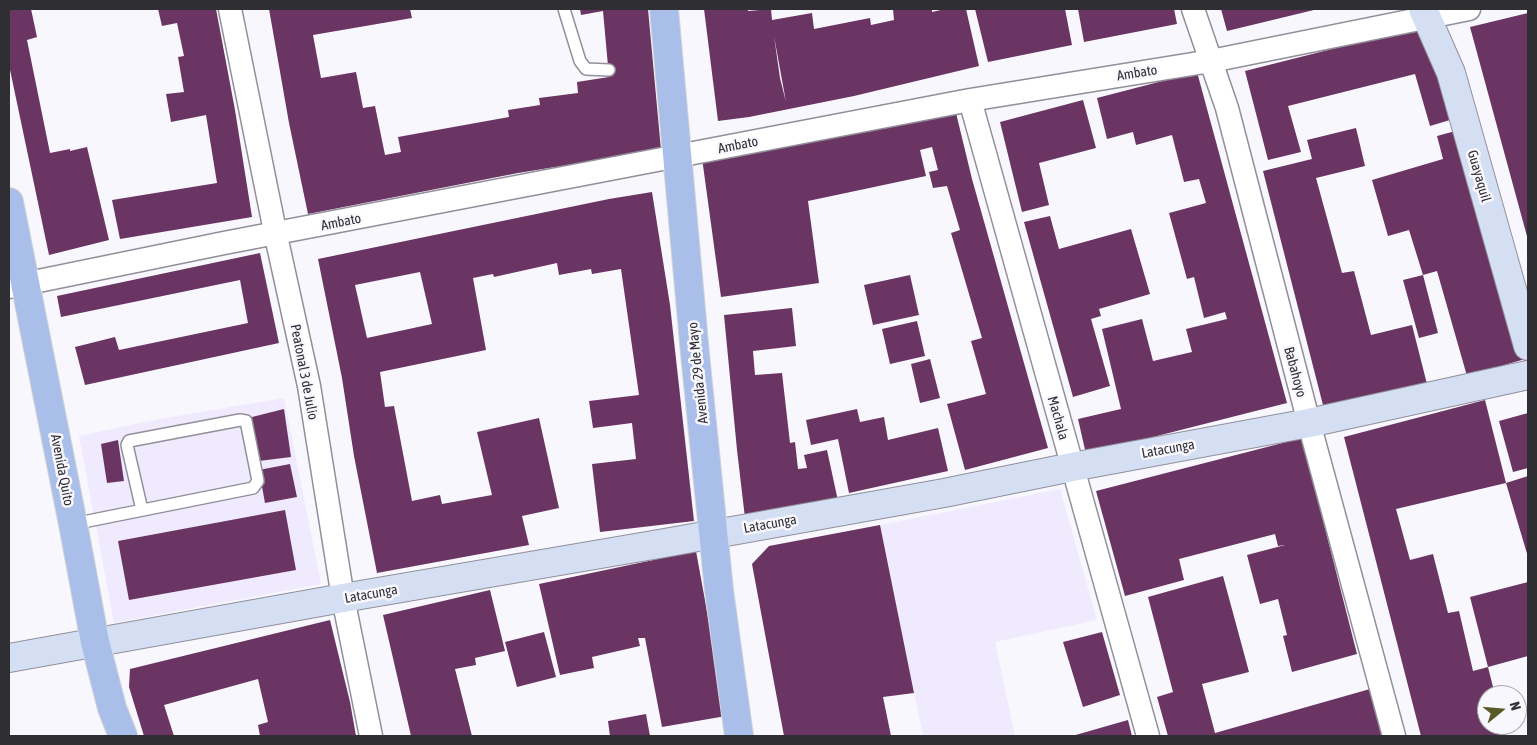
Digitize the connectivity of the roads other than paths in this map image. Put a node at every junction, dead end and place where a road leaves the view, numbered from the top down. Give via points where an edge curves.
1 (230, 9) edge
2 (564, 9) edge
3 (664, 9) edge
4 (1193, 9) edge
5 (1469, 9) edge
6 (1425, 14) edge
7 (1212, 61) junction
8 (608, 70) dead end
9 (970, 100) junction
10 (678, 157) junction
11 (9, 202) edge
12 (276, 234) junction
13 (17, 286) edge
14 (1528, 346) edge
15 (1528, 375) edge
16 (1309, 423) junction
17 (1072, 467) junction
18 (142, 510) junction
19 (73, 524) junction
20 (714, 535) junction
21 (343, 598) junction
22 (95, 642) junction
23 (9, 658) edge
24 (123, 736) edge
25 (371, 736) edge
26 (739, 736) edge
27 (1148, 736) edge
28 (1394, 736) edge

1 - 12 street, Peatonal 3 de Julio
2 - 8 lane via 580,61 586,68
3 - 10 main road, Avenida 29 de Mayo via 666,75
4 - 7 street, Babahoyo
5 - 6 street, Ambato
6 - 7 street, Ambato
6 - 14 street, Guayaquil via 1451,73
7 - 9 street, Ambato
7 - 16 street, Babahoyo
9 - 10 street, Ambato
9 - 17 street, Machala
10 - 12 street, Ambato
10 - 20 main road, Avenida 29 de Mayo
11 - 13 main road, Avenida Quito
12 - 13 street, Ambato
12 - 21 street, Peatonal 3 de Julio via 309,386
13 - 19 main road, Avenida Quito
15 - 16 street, Latacunga
16 - 17 street, Latacunga
16 - 28 street, Babahoyo
17 - 20 street, Latacunga
17 - 27 street, Machala
18 - 18 lane via 253,488 258,481 246,421 129,441 127,445
18 - 19 lane
19 - 22 main road, Avenida Quito
20 - 21 street, Latacunga
20 - 26 main road, Avenida 29 de Mayo
21 - 22 street, Latacunga
21 - 25 street, Peatonal 3 de Julio
22 - 23 street, Latacunga
22 - 24 main road, Avenida Quito via 112,708

